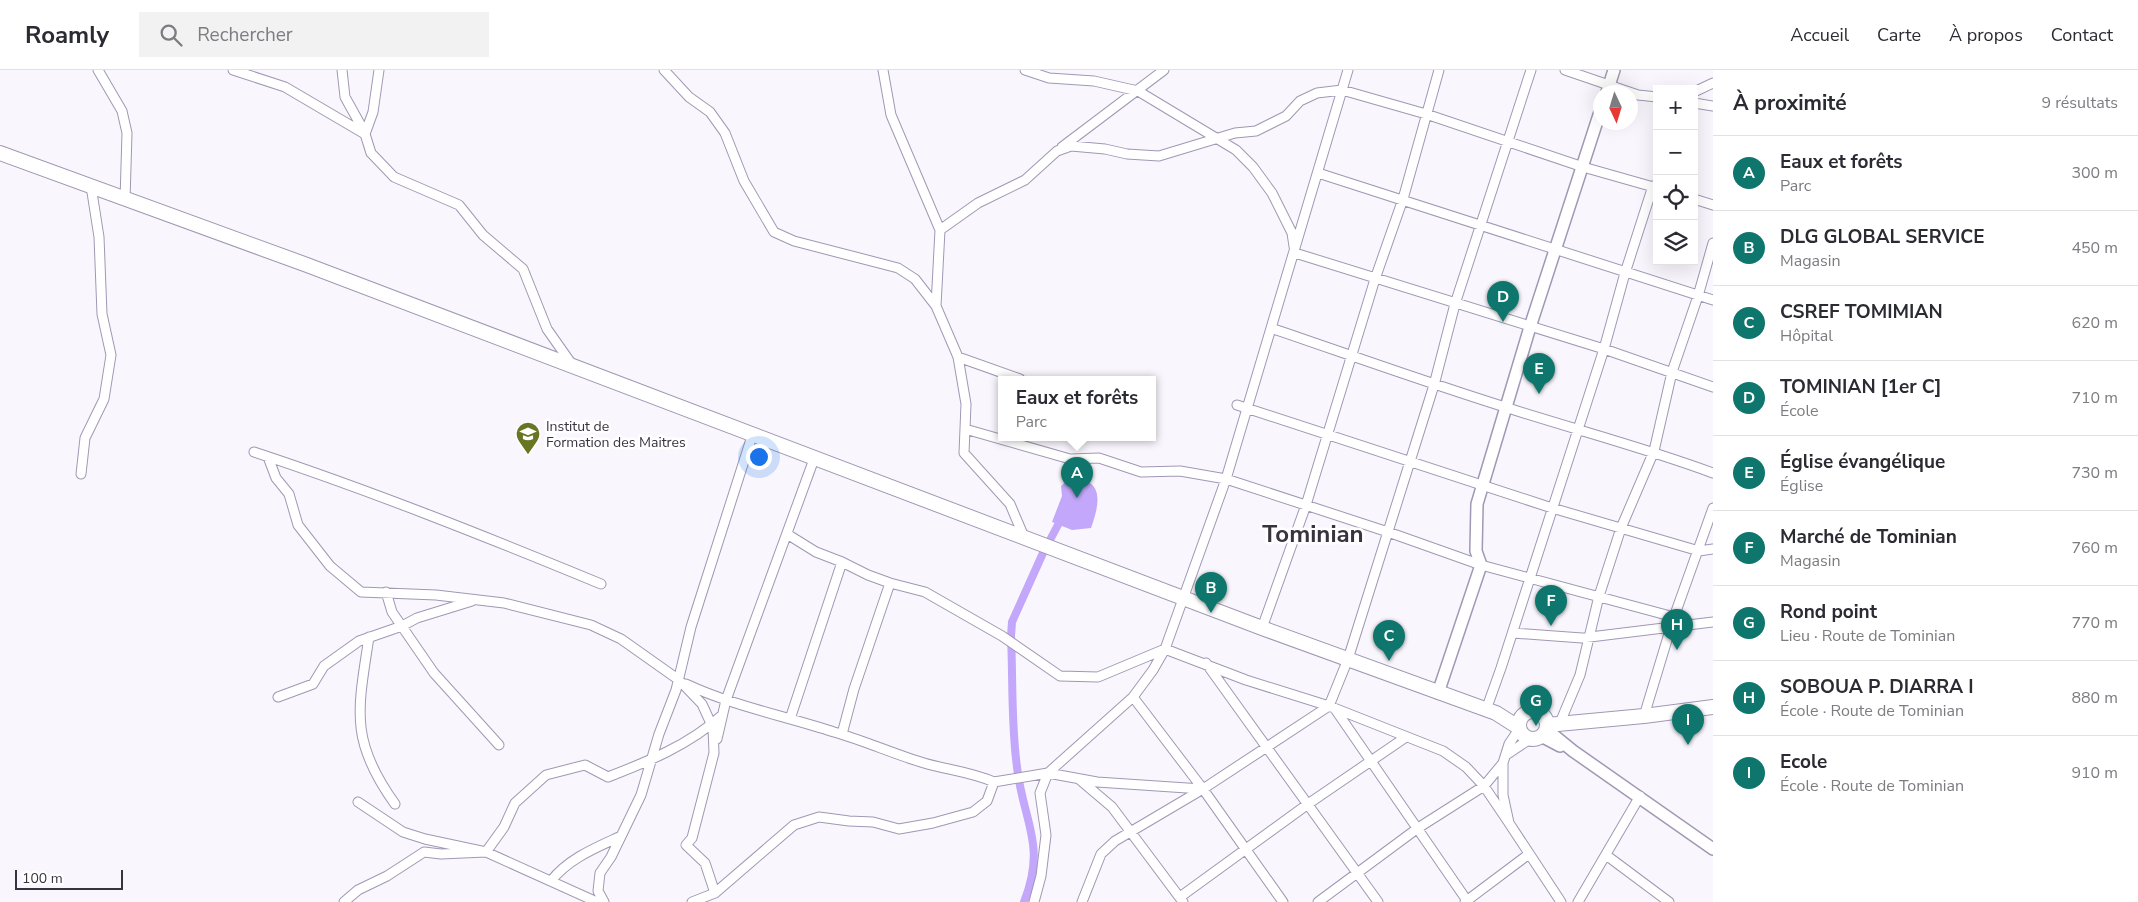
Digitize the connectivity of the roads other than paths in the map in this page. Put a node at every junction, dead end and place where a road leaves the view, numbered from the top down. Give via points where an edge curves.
1 (98, 70) edge
2 (233, 70) edge
3 (342, 70) edge
4 (379, 70) edge
5 (664, 70) edge
6 (884, 70) edge
7 (1025, 70) edge
8 (1164, 70) edge
9 (1348, 70) edge
10 (1439, 70) edge
11 (1531, 70) edge
12 (1564, 70) edge
13 (1614, 70) edge
14 (1713, 83) edge
15 (1601, 85) edge
16 (1609, 85) edge
17 (1342, 90) junction
18 (1698, 90) edge
19 (1138, 91) junction
20 (1638, 96) edge
21 (1653, 97) edge
22 (1698, 104) edge
23 (1713, 106) edge
24 (1426, 114) junction
25 (1594, 130) edge
26 (365, 134) junction
27 (1217, 139) junction
28 (1506, 142) junction
29 (1057, 151) junction
30 (0, 153) edge
31 (1583, 167) junction
32 (1318, 173) junction
33 (92, 186) junction
34 (1653, 186) edge
35 (1653, 193) edge
36 (1403, 199) junction
37 (125, 200) junction
38 (1698, 200) edge
39 (1713, 205) edge
40 (1480, 226) junction
41 (940, 230) junction
42 (1713, 243) edge
43 (1556, 248) junction
44 (1295, 253) junction
45 (1625, 273) junction
46 (1375, 280) junction
47 (1698, 296) junction
48 (1713, 300) edge
49 (1455, 304) junction
50 (936, 306) junction
51 (1530, 327) junction
52 (1271, 328) junction
53 (1604, 349) junction
54 (1351, 356) junction
55 (958, 357) junction
56 (575, 368) junction
57 (1672, 372) junction
58 (1012, 376) edge
59 (1434, 385) junction
60 (1713, 387) edge
61 (1237, 405) dead end
62 (1247, 408) junction
63 (1506, 408) junction
64 (965, 429) junction
65 (1576, 430) junction
66 (1326, 435) junction
67 (752, 436) junction
68 (998, 438) edge
69 (1007, 441) edge
70 (1654, 451) junction
71 (254, 452) dead end
72 (268, 456) junction
73 (814, 459) junction
74 (1411, 462) junction
75 (1713, 473) edge
76 (81, 474) dead end
77 (1226, 479) junction
78 (1483, 486) junction
79 (1306, 505) junction
80 (1552, 508) junction
81 (1713, 508) edge
82 (1621, 528) junction
83 (1388, 532) junction
84 (787, 534) junction
85 (1024, 537) junction
86 (1713, 549) edge
87 (1698, 551) junction
88 (842, 562) junction
89 (1480, 565) junction
90 (1531, 577) junction
91 (602, 584) dead end
92 (890, 584) junction
93 (386, 592) junction
94 (1599, 596) junction
95 (1183, 598) junction
96 (477, 600) junction
97 (1674, 617) junction
98 (1713, 622) edge
99 (402, 626) junction
100 (1671, 627) junction
101 (1262, 628) junction
102 (1512, 633) junction
103 (369, 637) junction
104 (1588, 637) junction
105 (1165, 649) junction
106 (1348, 659) junction
107 (1206, 663) junction
108 (679, 680) junction
109 (1438, 693) junction
110 (278, 697) dead end
111 (1133, 697) junction
112 (726, 700) junction
113 (1332, 707) junction
114 (1713, 707) edge
115 (1491, 711) junction
116 (1527, 712) junction
117 (721, 716) junction
118 (1644, 716) junction
119 (1562, 718) junction
120 (790, 719) junction
121 (1580, 721) junction
122 (711, 725) junction
123 (1518, 728) junction
124 (1541, 729) junction
125 (842, 734) junction
126 (1406, 737) junction
127 (499, 745) dead end
128 (1266, 747) junction
129 (714, 753) junction
130 (1504, 759) junction
131 (651, 760) junction
132 (1370, 761) junction
133 (1048, 773) junction
134 (1079, 779) junction
135 (994, 782) junction
136 (1484, 786) junction
137 (1203, 789) junction
138 (1640, 796) junction
139 (358, 802) dead end
140 (395, 804) dead end
141 (1308, 804) junction
142 (1509, 823) junction
143 (1418, 828) junction
144 (1131, 832) junction
145 (620, 837) junction
146 (1713, 849) edge
147 (1245, 850) junction
148 (486, 852) junction
149 (1529, 854) junction
150 (1606, 855) junction
151 (1358, 872) junction
152 (552, 881) junction
153 (716, 893) junction
154 (1182, 900) edge
155 (1467, 901) edge
156 (344, 902) edge
157 (597, 902) edge
158 (604, 902) edge
159 (692, 902) edge
160 (1034, 902) edge
161 (1082, 902) edge
162 (1283, 902) edge
163 (1318, 902) edge
164 (1378, 902) edge
165 (1561, 902) edge
166 (1578, 902) edge
167 (1669, 902) edge

1 - 37 street via 122,111 127,133
2 - 26 street via 285,86
3 - 26 street via 345,97
4 - 26 street via 373,112
5 - 50 street via 689,97 710,112 725,133 744,181 774,232 794,241 898,268 915,279
6 - 41 street via 891,115
7 - 19 street via 1049,78 1094,81
8 - 19 street
9 - 17 street
10 - 24 street
11 - 28 street
12 - 15 street
13 - 16 street
14 - 18 street
17 - 24 street
17 - 27 street via 1317,93 1300,101 1286,116 1256,131
17 - 32 street
19 - 27 street
19 - 29 street
20 - 21 street
22 - 23 street
24 - 28 street
24 - 36 street
25 - 31 street
26 - 56 street via 371,153 394,177 459,205 483,235 523,269 547,329
27 - 29 street via 1159,156 1071,146
27 - 44 street via 1236,150 1272,193 1292,234
28 - 31 street
28 - 40 street
29 - 41 street via 1025,180 978,203
30 - 33 main road
31 - 34 street
31 - 43 street
32 - 36 street
32 - 44 street
33 - 37 main road
33 - 76 street via 99,237 102,314 111,355 104,400 85,438
35 - 45 street
36 - 40 street
36 - 46 street
37 - 56 main road
38 - 39 street
40 - 43 street
40 - 49 street
41 - 50 street
42 - 47 street
43 - 45 street
43 - 51 street
44 - 46 street
44 - 52 street
45 - 47 street
45 - 53 street
46 - 49 street
46 - 54 street
47 - 48 street
47 - 57 street
49 - 51 street
49 - 59 street
50 - 55 street
51 - 53 street
51 - 63 street
52 - 54 street
52 - 62 street
53 - 57 street
53 - 65 street
54 - 59 street
54 - 66 street
55 - 58 street
55 - 64 street via 966,404
56 - 67 main road
57 - 60 street
57 - 70 street
59 - 63 street
59 - 74 street
61 - 62 street
62 - 66 street
62 - 77 street
63 - 65 street
63 - 78 street
64 - 68 street
64 - 85 street via 964,453 1010,504
65 - 70 street
65 - 80 street
66 - 74 street
66 - 79 street
67 - 73 main road
67 - 108 street via 691,627
69 - 77 street via 1070,459 1099,458 1141,472 1180,472
70 - 75 street
70 - 82 street
71 - 72 street
72 - 91 street via 493,539
72 - 93 street via 276,478 289,494 298,525 330,566 361,592
73 - 84 street
73 - 85 main road
74 - 78 street
74 - 83 street
77 - 79 street
77 - 95 street
78 - 80 street
78 - 89 street via 1477,504 1476,551
79 - 83 street
79 - 101 street
80 - 82 street
80 - 90 street
81 - 87 street
82 - 87 street
82 - 94 street
83 - 89 street
83 - 106 street
84 - 88 street via 816,552
84 - 112 street
85 - 95 main road
86 - 87 street
87 - 97 street
88 - 92 street
88 - 120 street
89 - 90 street
89 - 109 street
90 - 94 street
90 - 102 street
92 - 105 street via 925,592 1002,636 1060,676 1098,677
92 - 125 street
93 - 96 street
93 - 99 street via 392,612
94 - 97 street
94 - 104 street
95 - 101 main road
95 - 105 street
96 - 99 street via 417,618
96 - 108 street via 504,603 591,625 621,639
97 - 100 street
98 - 100 street
99 - 103 street
99 - 127 street via 434,673
100 - 104 street
100 - 118 street
101 - 106 main road
102 - 104 street
102 - 115 street
103 - 110 street via 324,666 313,684
103 - 140 street via 359,718 368,760
104 - 119 street via 1580,675
105 - 107 street
105 - 111 street
106 - 109 main road
106 - 113 street
107 - 113 street via 1246,680
107 - 128 street
108 - 112 street
108 - 122 street via 702,704
108 - 131 street
109 - 115 main road
111 - 133 street
111 - 137 street
112 - 117 street
112 - 120 street
113 - 126 street
113 - 128 street
113 - 132 street
114 - 118 main road
115 - 116 main road
115 - 123 main road
116 - 123 main road via 1520,718
116 - 124 main road via 1533,710
117 - 122 street
117 - 129 street
118 - 121 main road
119 - 121 main road
119 - 124 main road
120 - 125 street
121 - 124 main road
122 - 129 street
122 - 131 street
123 - 124 main road via 1522,734
123 - 130 street
124 - 130 street
124 - 138 street
125 - 135 street via 891,753 936,767 975,774
126 - 132 street
126 - 136 street via 1443,751 1466,767
128 - 137 street
128 - 141 street
129 - 153 street via 692,838 686,845 705,863
130 - 136 street
130 - 142 street via 1503,795
131 - 145 street via 642,796
131 - 148 street via 608,777 585,765 546,775 515,803 504,827
132 - 141 street
132 - 143 street
133 - 134 street
133 - 135 street
133 - 160 street via 1040,793 1046,835
134 - 137 street
134 - 144 street via 1112,807
135 - 153 street via 987,801 973,812 933,823 899,829 873,822 819,817 794,825
136 - 142 street
136 - 143 street
137 - 144 street
137 - 147 street
138 - 146 street
138 - 150 street
139 - 148 street via 403,832
141 - 147 street
141 - 151 street
142 - 149 street
143 - 151 street
143 - 155 street
144 - 154 street
144 - 161 street via 1114,841 1101,854
145 - 152 street via 589,851 558,872
145 - 158 street via 600,873 598,891
147 - 154 street
147 - 162 street
148 - 152 street
148 - 156 street via 424,852 358,890
149 - 155 street
149 - 165 street
150 - 166 street
150 - 167 street
151 - 163 street
151 - 164 street
152 - 157 street
153 - 159 street

